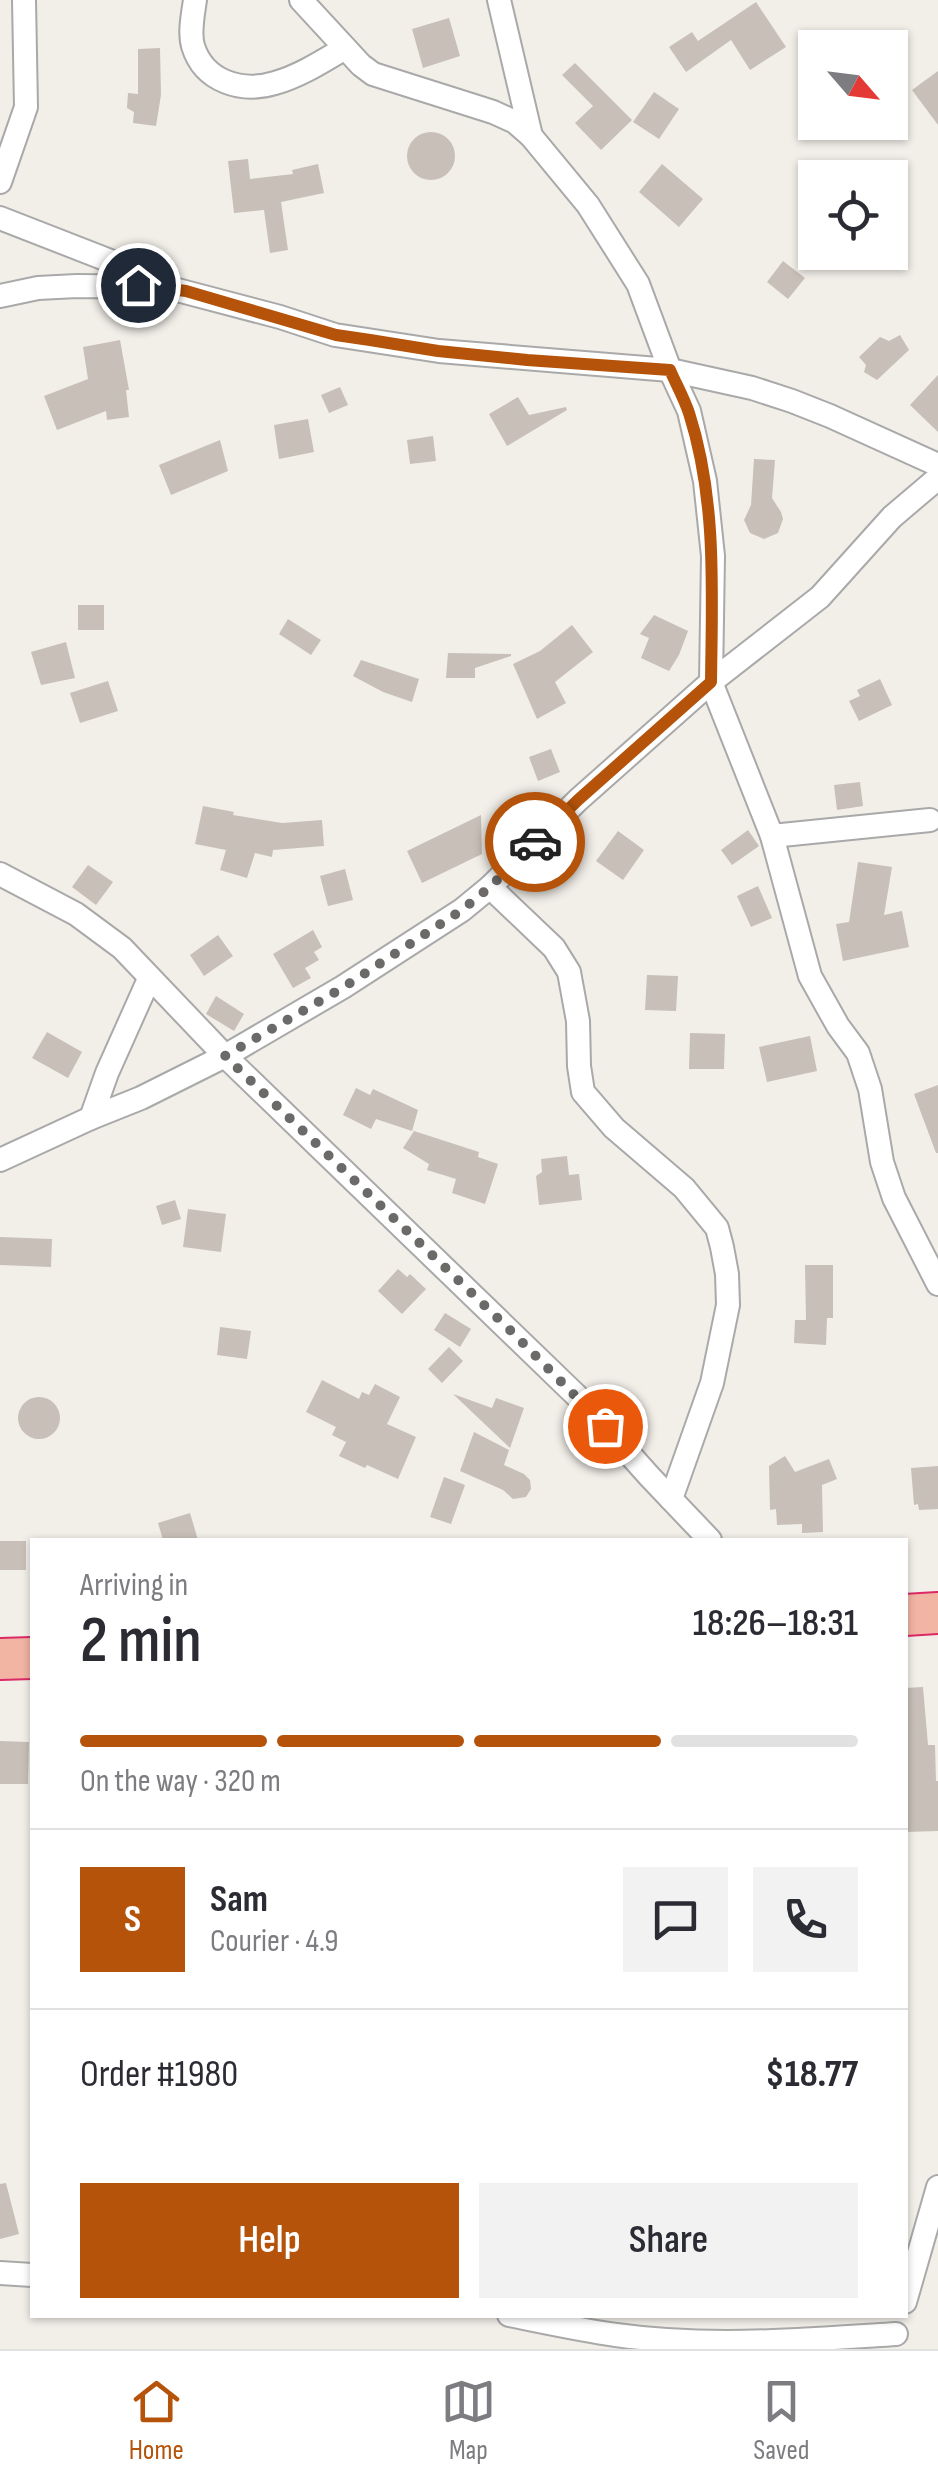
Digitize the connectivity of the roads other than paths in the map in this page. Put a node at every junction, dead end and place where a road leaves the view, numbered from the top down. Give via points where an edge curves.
1 (24, 0) edge
2 (196, 0) edge
3 (300, 0) edge
4 (499, 0) edge
5 (344, 48) junction
6 (531, 136) junction
7 (0, 182) edge
8 (0, 218) edge
9 (186, 291) junction
10 (0, 296) edge
11 (670, 370) junction
12 (938, 465) edge
13 (938, 478) edge
14 (711, 682) junction
15 (930, 820) dead end
16 (772, 836) junction
17 (0, 874) edge
18 (490, 887) junction
19 (149, 979) junction
20 (225, 1056) junction
21 (91, 1118) junction
22 (0, 1160) edge
23 (938, 1284) edge
24 (671, 1500) junction
25 (708, 1538) edge
26 (938, 1613) edge
27 (908, 1615) edge
28 (30, 1658) edge
29 (0, 1659) edge
30 (938, 2187) edge
31 (0, 2272) edge
32 (30, 2275) edge
33 (908, 2292) edge
34 (520, 2318) edge
35 (896, 2333) edge
36 (612, 2342) edge

1 - 7 street via 26,107
2 - 5 street via 192,43 202,66 218,80 241,87 273,84
3 - 5 street
4 - 6 street
5 - 6 street via 373,74 492,112
6 - 11 street via 623,258
8 - 9 street
9 - 10 street via 78,286
9 - 11 street via 336,335 438,351
11 - 12 street via 792,401
11 - 14 street via 689,411 706,481
13 - 14 street via 820,597
14 - 16 street
14 - 18 street
15 - 16 street
16 - 23 street via 810,976 858,1053 894,1198
17 - 19 street via 89,923
18 - 20 street via 376,966
18 - 24 street via 570,972 583,1092 717,1228 728,1305 712,1383
19 - 20 street
19 - 21 street
20 - 21 street
20 - 24 street via 582,1401
21 - 22 street
24 - 25 street
26 - 27 highway
28 - 29 highway
30 - 33 street
31 - 32 street
34 - 36 street
35 - 36 street

